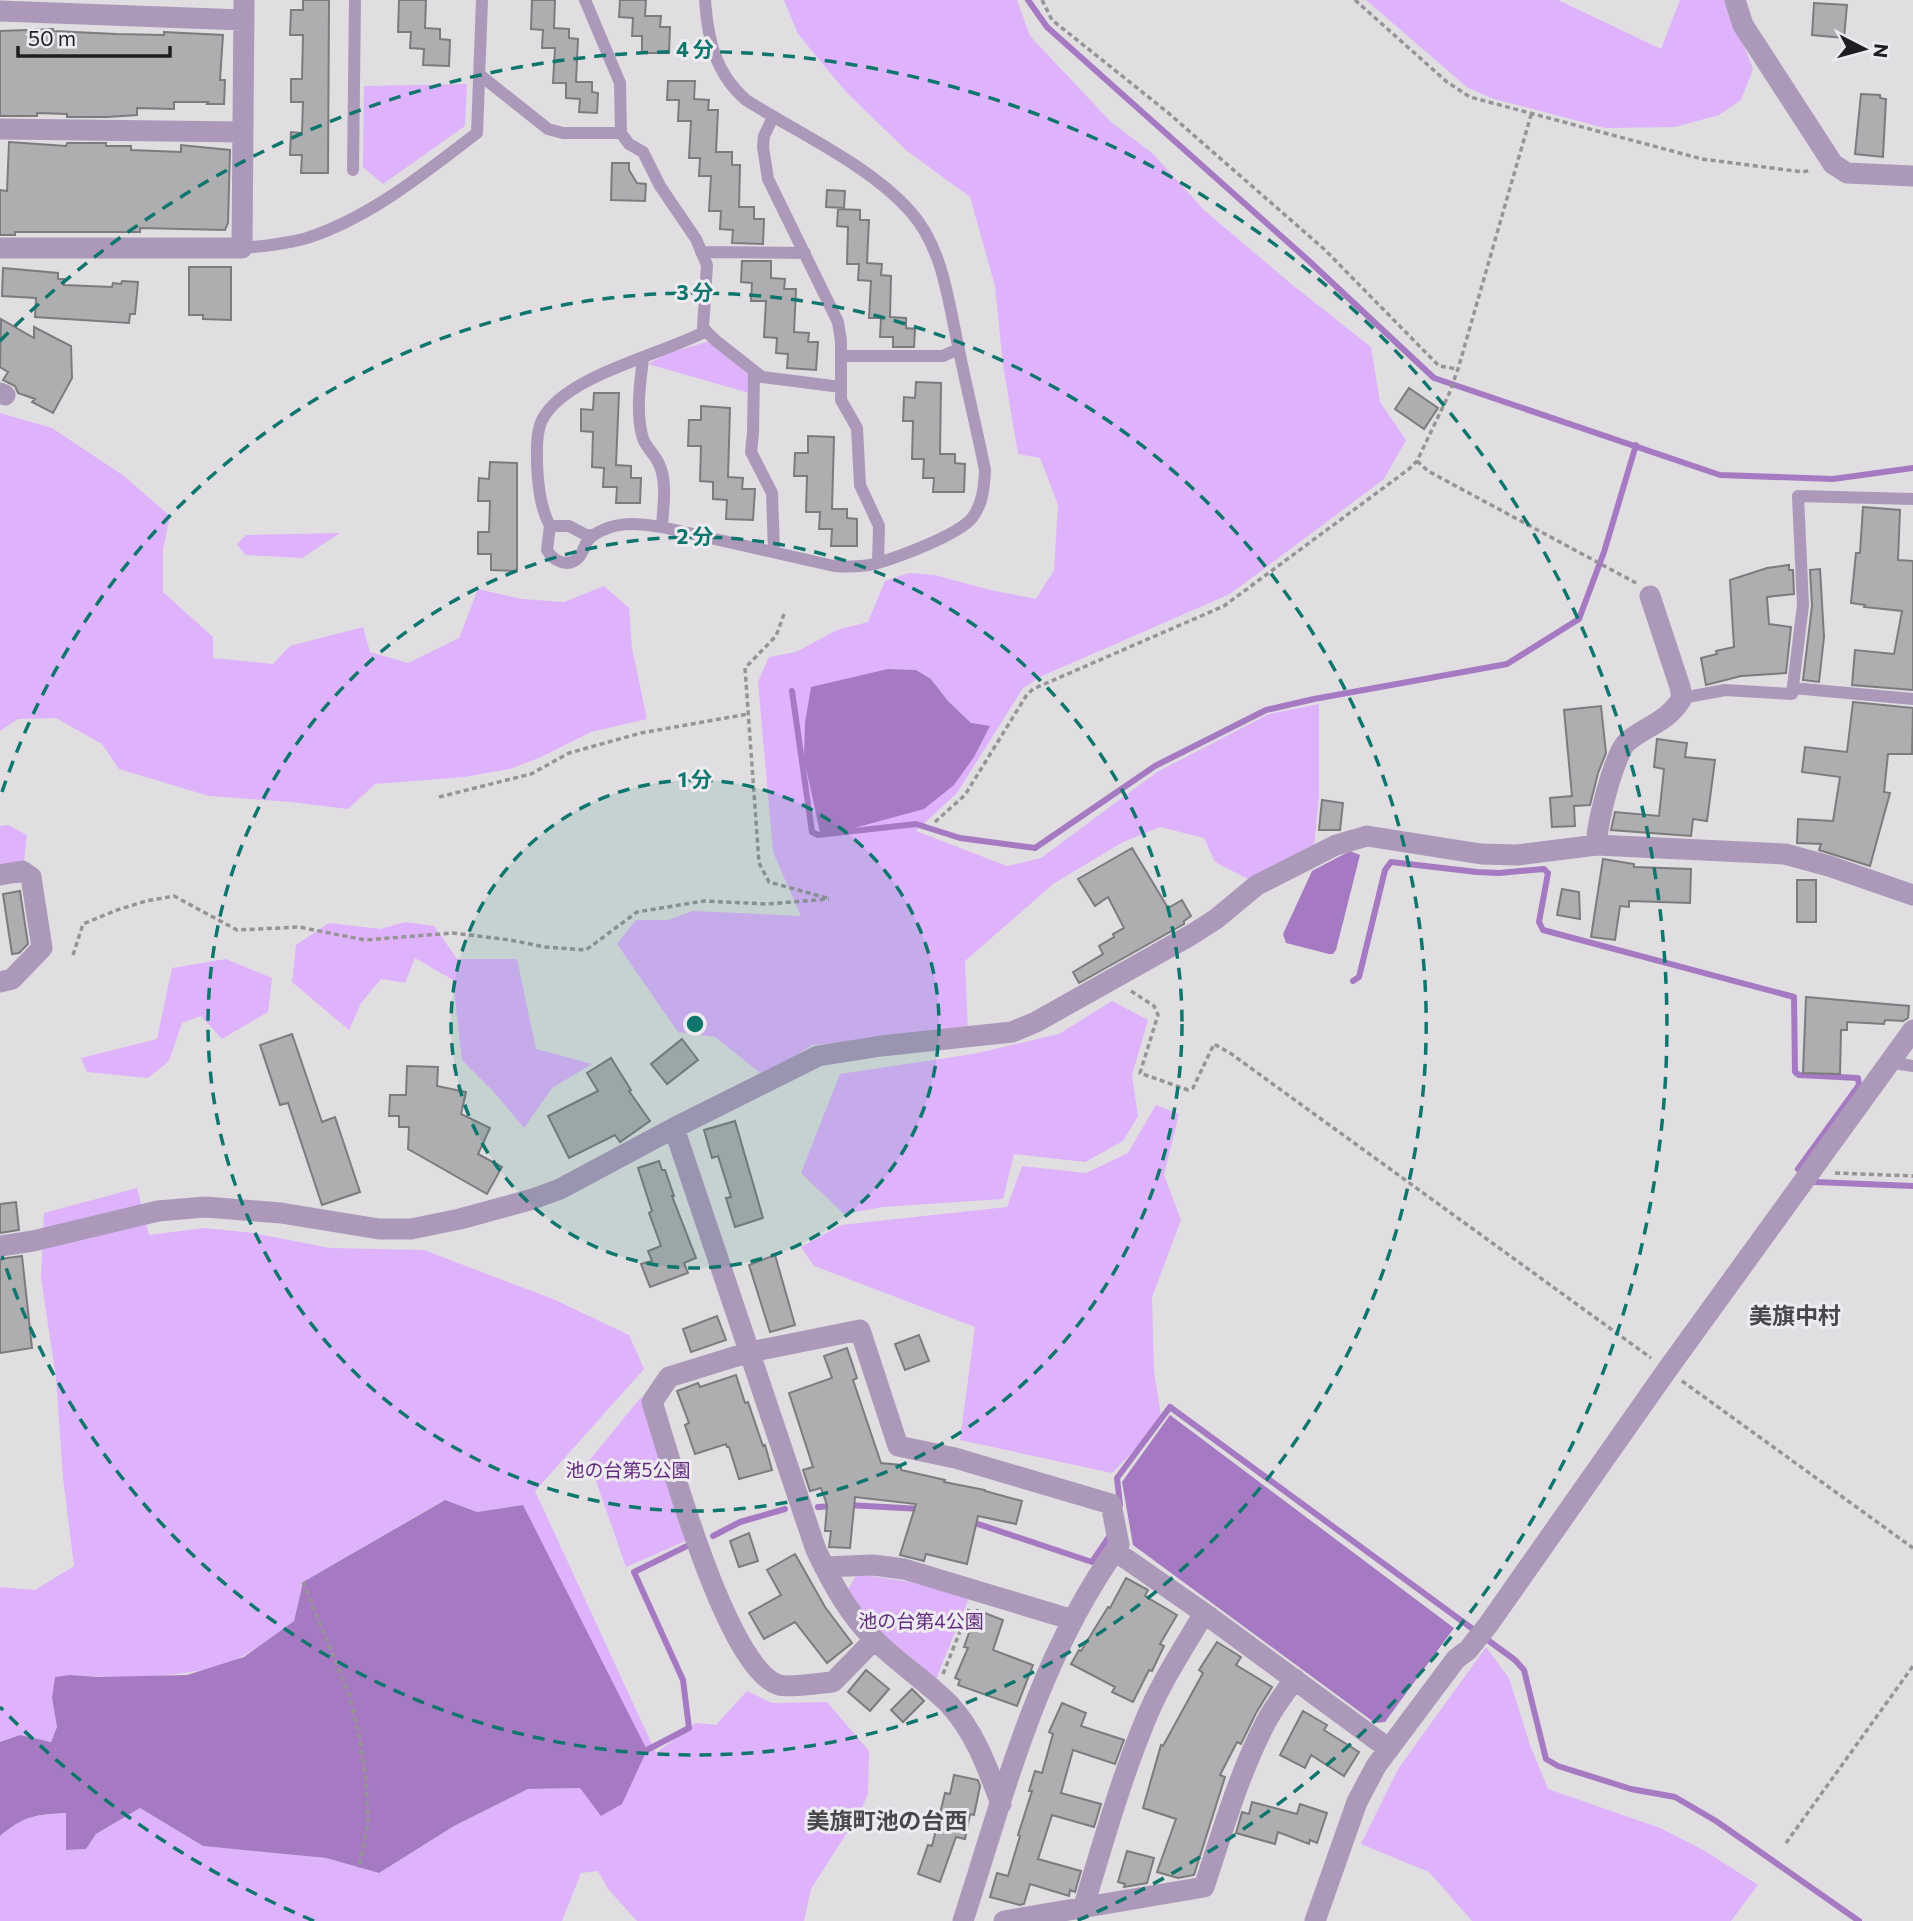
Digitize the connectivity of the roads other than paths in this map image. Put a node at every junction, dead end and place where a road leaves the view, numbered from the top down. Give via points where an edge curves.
1 (355, 0) edge
2 (482, 0) edge
3 (585, 0) edge
4 (705, 0) edge
5 (1735, 0) edge
6 (244, 10) edge
7 (0, 11) edge
8 (480, 75) junction
9 (773, 117) junction
10 (0, 130) edge
11 (243, 132) junction
12 (621, 133) junction
13 (353, 170) dead end
14 (1913, 176) edge
15 (0, 248) edge
16 (242, 248) junction
17 (701, 252) junction
18 (805, 253) junction
19 (706, 331) junction
20 (958, 349) junction
21 (841, 356) junction
22 (643, 359) junction
23 (754, 372) junction
24 (841, 387) junction
25 (1913, 499) edge
26 (550, 527) junction
27 (662, 527) junction
28 (593, 535) junction
29 (774, 552) junction
30 (878, 563) junction
31 (1650, 596) road end
32 (1793, 688) junction
33 (1682, 698) junction
34 (1913, 699) edge
35 (1597, 845) junction
36 (0, 875) edge
37 (1913, 895) edge
38 (0, 982) edge
39 (1913, 1030) edge
40 (1888, 1062) junction
41 (1913, 1066) edge
42 (674, 1128) junction
43 (0, 1246) edge
44 (750, 1353) junction
45 (1117, 1548) junction
46 (824, 1567) junction
47 (1204, 1613) junction
48 (1073, 1620) junction
49 (874, 1640) junction
50 (1294, 1679) junction
51 (1389, 1749) junction
52 (1001, 1804) junction
53 (1083, 1909) junction
54 (963, 1921) edge
55 (1004, 1921) edge
56 (1315, 1921) edge

1 - 13 lane
2 - 8 lane
3 - 12 lane via 620,83
4 - 9 lane via 710,45 731,87
5 - 14 street via 1743,25 1833,164 1846,173
6 - 7 street
6 - 11 street
8 - 12 lane via 548,128 563,133
8 - 16 lane via 477,133 404,188 333,228 294,241
9 - 18 lane via 763,147 768,179
9 - 20 lane via 869,175 921,225 945,283
10 - 11 street
11 - 16 street
12 - 17 lane via 643,152
15 - 16 street
17 - 18 lane
17 - 19 lane via 707,265
18 - 21 lane via 838,322
19 - 22 lane
19 - 23 lane
20 - 21 lane via 943,356
20 - 30 lane via 985,470 980,503 972,518 953,532
21 - 24 lane
22 - 26 lane via 597,375 556,401 542,420 538,481
22 - 27 lane via 641,432 662,471
23 - 24 lane via 762,377
23 - 29 lane via 751,452 772,493
24 - 30 lane via 841,400 857,428 860,485 879,526
25 - 32 lane via 1798,496 1803,605
26 - 28 lane via 569,526
26 - 28 lane via 547,550 561,562 580,556
27 - 28 lane via 621,524
27 - 29 lane
29 - 30 lane via 834,566
31 - 33 street
32 - 33 lane via 1792,694 1725,690
32 - 34 lane
33 - 35 street via 1670,715 1623,746 1600,814
35 - 37 street via 1785,855
35 - 42 street via 1506,855 1464,853 1367,836 1349,840 1257,885 1191,935 1036,1022 1012,1032 818,1056
36 - 38 street via 22,871 31,877 42,948 12,979
39 - 40 street
40 - 41 lane
40 - 51 street via 1488,1625 1456,1659
42 - 43 street via 561,1189 411,1229 358,1228 281,1213 205,1207 158,1211
42 - 44 street
44 - 45 street via 860,1329 898,1446 1111,1504
44 - 46 street
44 - 49 street via 669,1377 652,1402 720,1603 762,1675 780,1685 833,1682
45 - 47 street
45 - 48 street
46 - 48 street via 904,1569
46 - 49 street via 835,1591
47 - 50 street
47 - 53 street via 1145,1720
48 - 52 street via 1038,1693
49 - 52 street via 950,1705 984,1759
50 - 51 street
50 - 53 street via 1251,1753 1204,1887
51 - 56 street via 1357,1802
52 - 54 street
53 - 55 street

